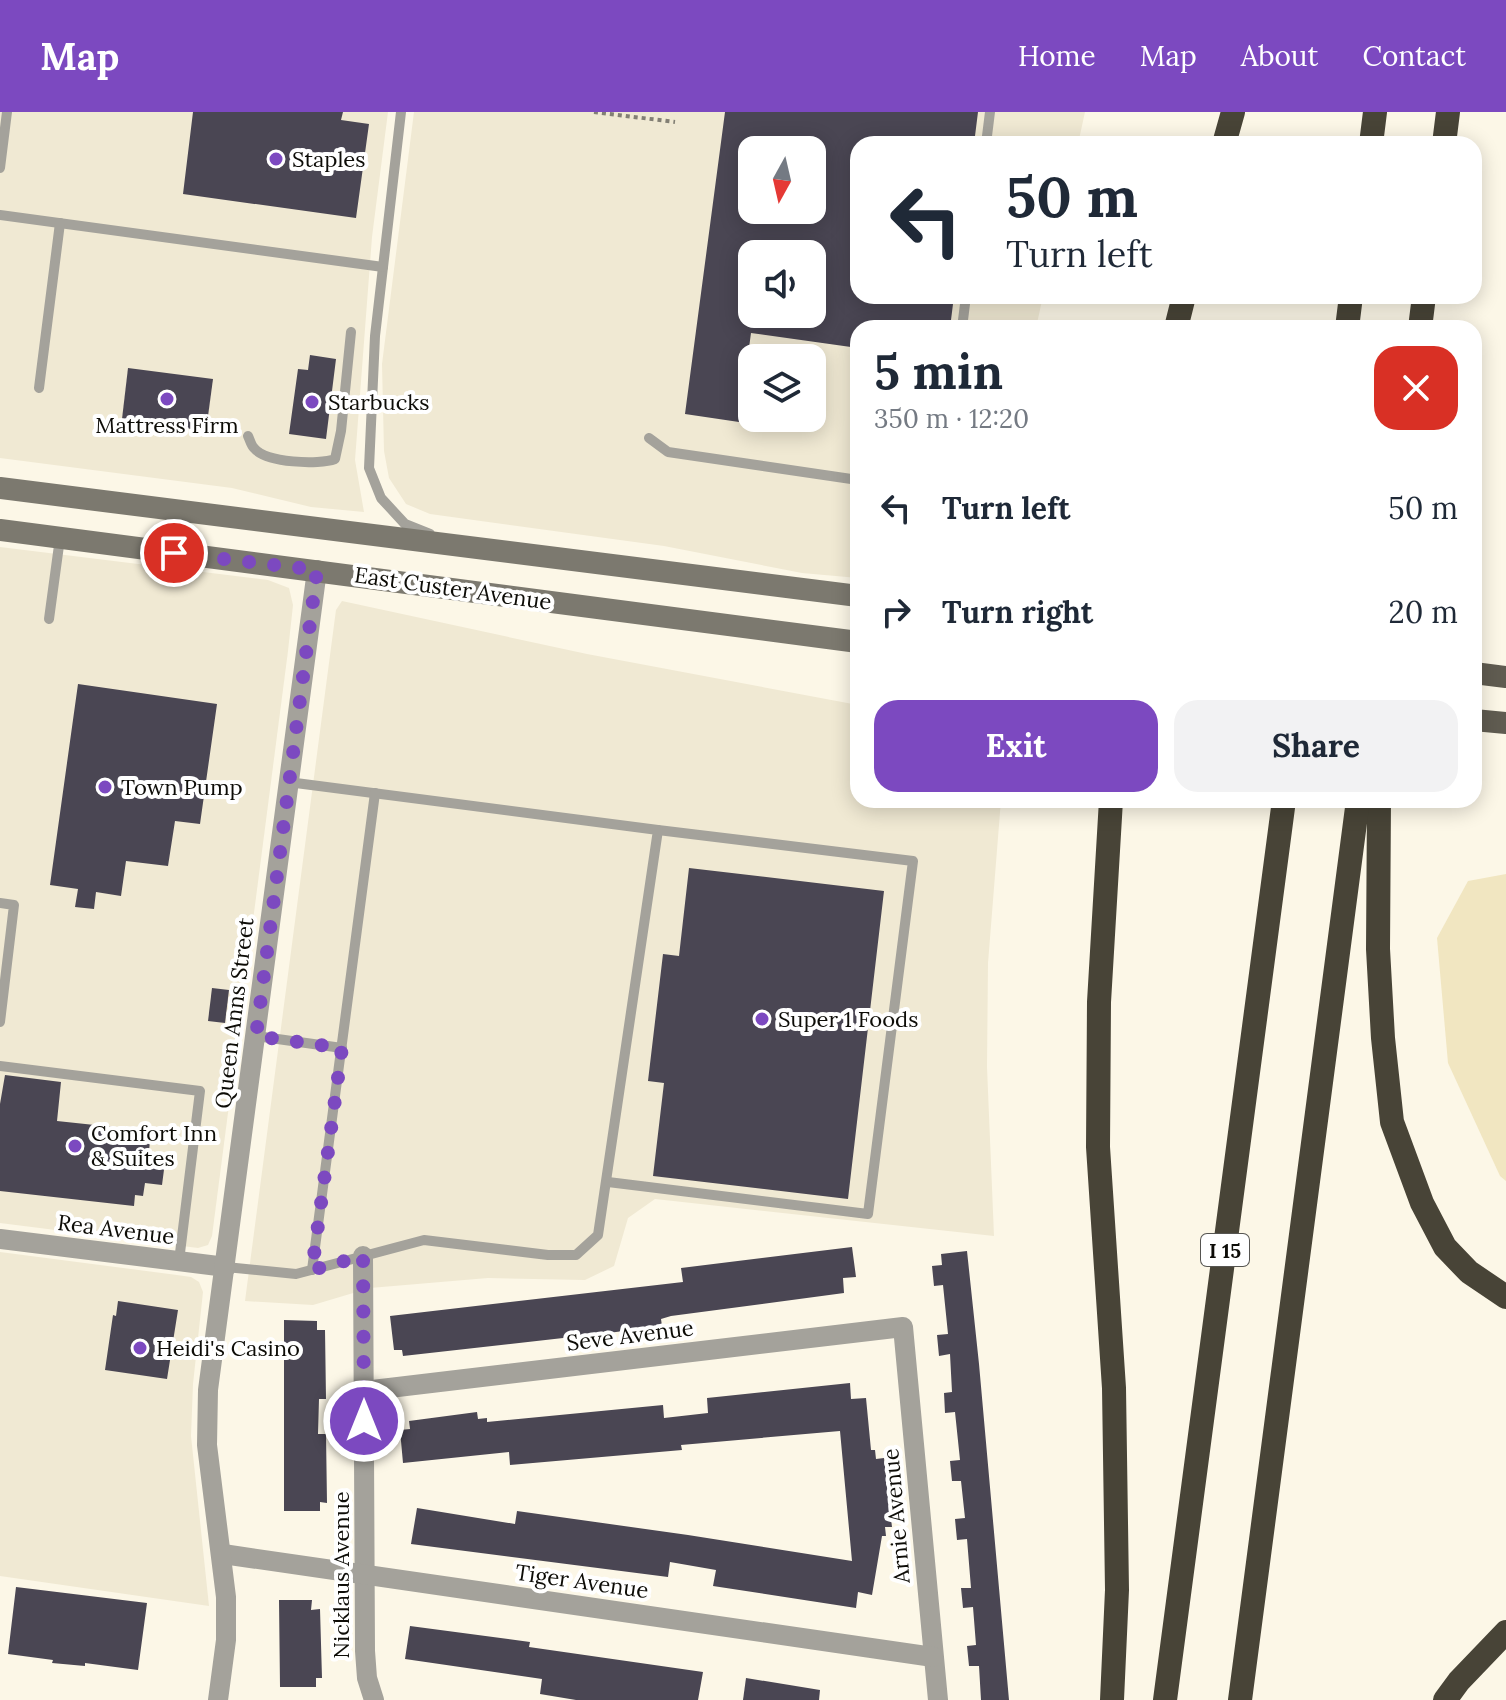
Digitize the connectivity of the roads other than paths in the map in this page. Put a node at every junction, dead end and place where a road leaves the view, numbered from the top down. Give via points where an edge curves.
1 (7, 112) edge
2 (401, 112) edge
3 (990, 112) edge
4 (1233, 112) edge
5 (1375, 112) edge
6 (1448, 112) edge
7 (987, 136) edge
8 (1226, 136) edge
9 (1372, 136) edge
10 (1445, 136) edge
11 (0, 168) edge
12 (0, 215) edge
13 (60, 223) junction
14 (383, 267) junction
15 (351, 332) dead end
16 (39, 388) dead end
17 (248, 436) dead end
18 (649, 438) dead end
19 (850, 479) edge
20 (0, 488) edge
21 (0, 530) edge
22 (60, 538) junction
23 (461, 547) junction
24 (317, 570) junction
25 (850, 595) edge
26 (49, 619) dead end
27 (850, 641) edge
28 (1482, 674) edge
29 (1506, 677) edge
30 (1482, 721) edge
31 (1506, 723) edge
32 (288, 782) junction
33 (375, 793) junction
34 (1111, 808) edge
35 (1283, 808) edge
36 (1357, 808) edge
37 (1379, 808) edge
38 (658, 830) junction
39 (0, 903) edge
40 (0, 1022) edge
41 (256, 1036) junction
42 (342, 1048) junction
43 (0, 1066) edge
44 (608, 1182) junction
45 (0, 1239) edge
46 (363, 1256) junction
47 (179, 1261) junction
48 (226, 1267) junction
49 (312, 1270) junction
50 (1506, 1297) edge
51 (903, 1327) joint
52 (364, 1391) junction
53 (223, 1554) junction
54 (365, 1573) junction
55 (1506, 1632) edge
56 (933, 1657) junction
57 (218, 1700) edge
58 (374, 1700) edge
59 (938, 1700) edge
60 (1112, 1700) edge
61 (1165, 1700) edge
62 (1240, 1700) edge
63 (1445, 1700) edge

1 - 11 lane
2 - 14 lane
3 - 7 lane
4 - 8 highway
5 - 9 highway
6 - 10 highway
12 - 13 lane
13 - 14 lane
13 - 16 lane
14 - 23 lane via 369,468 381,498 405,524
15 - 17 lane via 335,459 321,464 266,456 254,449
18 - 19 lane via 668,452
20 - 23 main road, East Custer Avenue
21 - 22 main road, East Custer Avenue
22 - 24 main road, East Custer Avenue
22 - 26 lane
23 - 25 main road, East Custer Avenue
24 - 27 main road, East Custer Avenue
24 - 32 street, Queen Anns Street
28 - 29 main road
30 - 31 main road
32 - 33 lane
32 - 41 street, Queen Anns Street
33 - 38 lane
33 - 42 lane
34 - 60 highway via 1099,1002 1098,1147 1114,1388 1117,1590
35 - 61 highway, I 15
36 - 62 highway
37 - 50 highway via 1378,949 1392,1122 1445,1247 1469,1272
38 - 44 lane
38 - 44 lane via 913,861 868,1214
39 - 40 lane via 14,905
41 - 42 lane
41 - 48 street, Queen Anns Street
42 - 49 lane
43 - 47 lane via 200,1091
44 - 46 lane via 598,1235 576,1255 424,1240
45 - 47 street, Rea Avenue
46 - 49 lane
46 - 52 street, Nicklaus Avenue
47 - 48 street, Rea Avenue
48 - 49 lane via 296,1274
48 - 53 street, Queen Anns Street via 208,1390 207,1445
51 - 52 street, Seve Avenue
51 - 56 street, Arnie Avenue
52 - 54 street, Nicklaus Avenue
53 - 54 street, Tiger Avenue
53 - 57 street, Queen Anns Street via 226,1640
54 - 56 street, Tiger Avenue
54 - 58 street, Nicklaus Avenue via 367,1678
55 - 63 highway
56 - 59 street, Arnie Avenue

